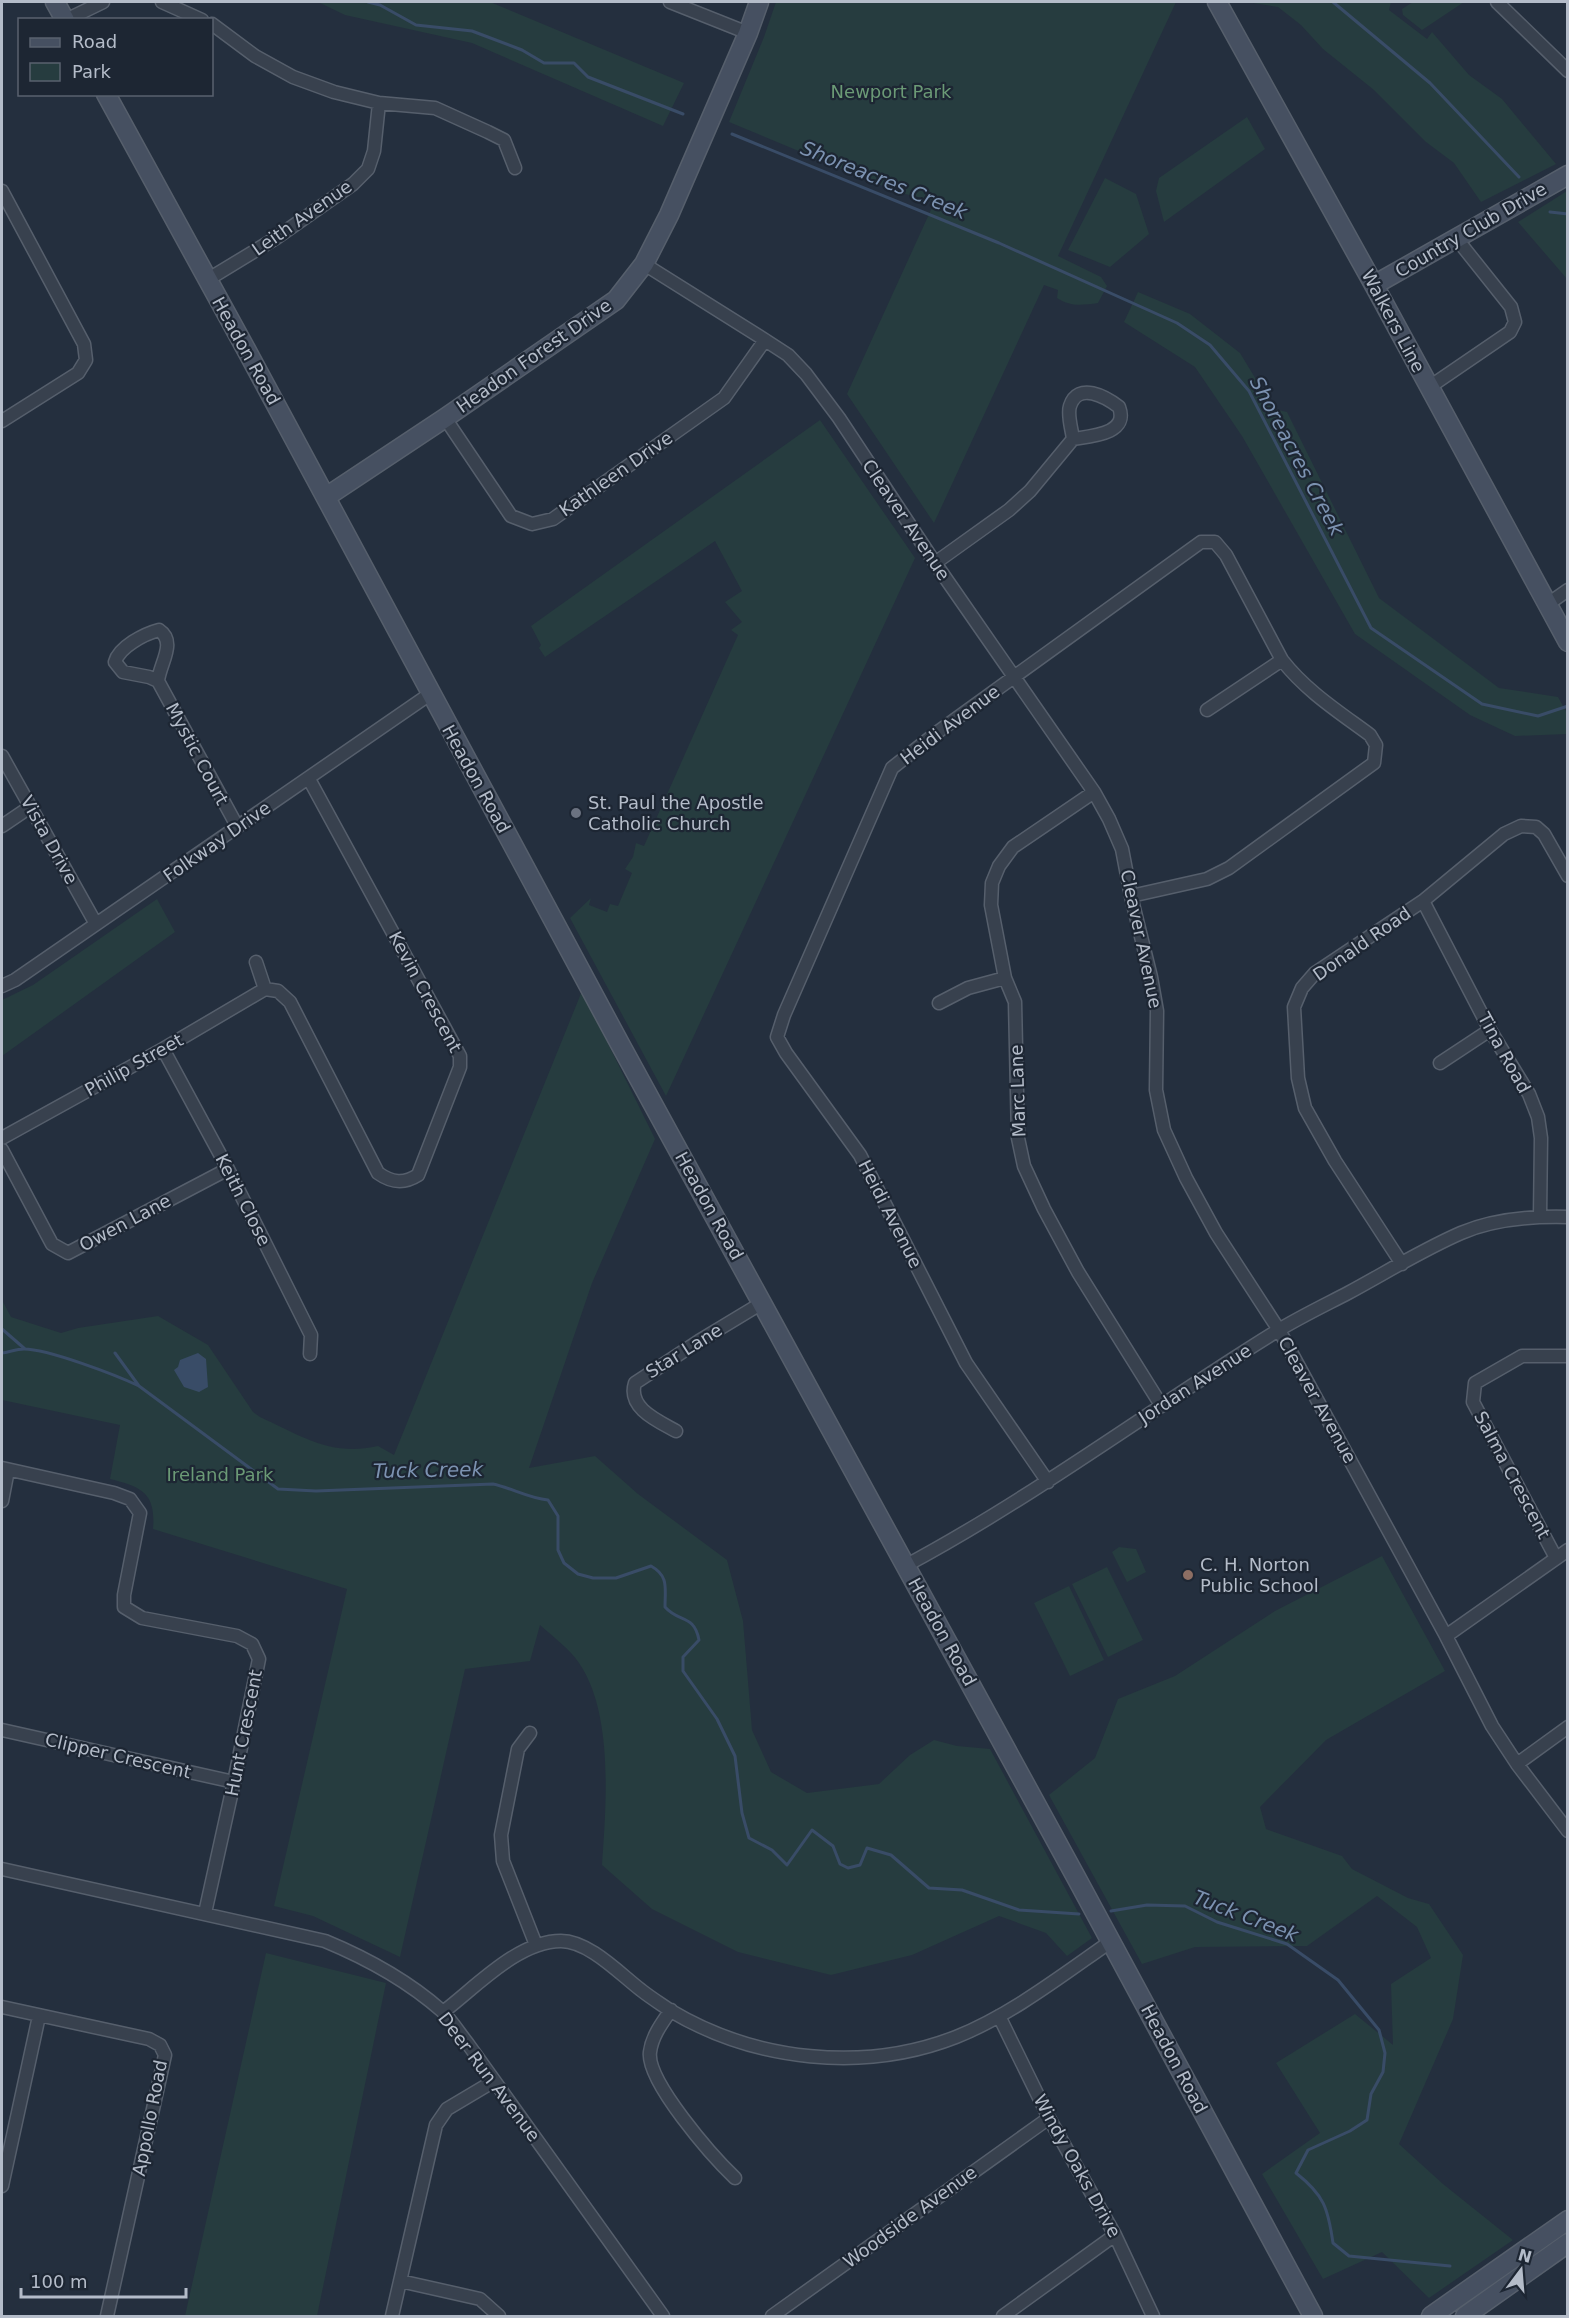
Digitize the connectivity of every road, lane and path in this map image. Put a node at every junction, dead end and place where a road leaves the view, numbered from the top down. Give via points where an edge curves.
1 (55, 2) edge
2 (103, 2) edge
3 (162, 2) edge
4 (670, 2) edge
5 (759, 2) edge
6 (1217, 2) edge
7 (1497, 2) edge
8 (65, 18) edge
9 (70, 18) edge
10 (198, 18) edge
11 (213, 25) edge
12 (748, 33) junction
13 (1568, 71) edge
14 (107, 96) edge
15 (379, 102) junction
16 (515, 168) dead end
17 (1568, 175) edge
18 (2, 191) edge
19 (1456, 238) junction
20 (644, 264) junction
21 (207, 280) junction
22 (1374, 285) junction
23 (765, 340) junction
24 (1428, 388) junction
25 (445, 418) junction
26 (2, 421) edge
27 (1073, 439) junction
28 (326, 497) junction
29 (935, 563) junction
30 (1568, 590) edge
31 (1548, 604) junction
32 (1568, 642) edge
33 (1282, 660) junction
34 (1013, 678) junction
35 (158, 681) junction
36 (430, 694) junction
37 (1207, 710) dead end
38 (2, 756) edge
39 (309, 779) junction
40 (1094, 792) junction
41 (30, 807) junction
42 (2, 826) edge
43 (237, 826) junction
44 (1568, 876) edge
45 (1131, 896) junction
46 (1423, 901) junction
47 (96, 924) junction
48 (256, 962) dead end
49 (1005, 978) junction
50 (2, 986) edge
51 (265, 989) junction
52 (939, 1003) dead end
53 (1490, 1030) junction
54 (164, 1049) junction
55 (1440, 1063) dead end
56 (2, 1138) edge
57 (2, 1150) edge
58 (228, 1169) junction
59 (1540, 1216) junction
60 (1568, 1216) edge
61 (1402, 1264) junction
62 (762, 1303) junction
63 (1279, 1330) junction
64 (310, 1354) dead end
65 (1568, 1356) edge
66 (1161, 1406) junction
67 (676, 1431) dead end
68 (5, 1469) edge
69 (1048, 1482) junction
70 (2, 1501) edge
71 (1568, 1550) edge
72 (1556, 1558) junction
73 (905, 1566) junction
74 (1446, 1636) junction
75 (1568, 1727) edge
76 (2, 1730) edge
77 (530, 1733) dead end
78 (1517, 1764) junction
79 (234, 1782) junction
80 (1568, 1831) edge
81 (2, 1869) edge
82 (205, 1913) junction
83 (1110, 1942) junction
84 (536, 1945) junction
85 (2, 2007) edge
86 (671, 2010) junction
87 (443, 2012) junction
88 (39, 2016) junction
89 (999, 2016) junction
90 (494, 2081) junction
91 (1049, 2118) junction
92 (735, 2178) dead end
93 (2, 2186) edge
94 (1568, 2220) edge
95 (1115, 2235) junction
96 (1568, 2243) edge
97 (400, 2281) junction
98 (107, 2316) edge
99 (392, 2316) edge
100 (499, 2316) edge
101 (663, 2316) edge
102 (772, 2316) edge
103 (1003, 2316) edge
104 (1153, 2316) edge
105 (1313, 2316) edge
106 (1431, 2316) edge
107 (1466, 2316) edge

1 - 8 street
2 - 9 street
3 - 10 street
4 - 12 street
5 - 12 street, Headon Forest Drive
6 - 22 street, Walkers Line
7 - 13 street
11 - 15 street via 255,56 293,77
12 - 20 street, Headon Forest Drive
14 - 21 street, Headon Road
15 - 16 street via 435,108 488,132 504,140
15 - 21 street, Leith Avenue via 369,169 276,238
17 - 19 street, Country Club Drive
18 - 26 street via 84,344 86,360 78,373
19 - 22 street, Country Club Drive
19 - 24 street via 1511,307 1515,322 1510,332
20 - 23 street, Cleaver Avenue
20 - 25 street, Headon Forest Drive via 616,300
21 - 28 street, Headon Road
22 - 24 street, Walkers Line
23 - 25 street, Kathleen Drive via 724,398 553,519 532,524 511,516
23 - 29 street, Cleaver Avenue via 788,355 825,398
24 - 31 street, Walkers Line
25 - 28 street, Headon Forest Drive
27 - 27 street via 1070,406 1075,398 1092,392 1119,407 1120,423 1113,430
27 - 29 street via 1016,504
28 - 36 street, Headon Road
29 - 34 street, Cleaver Avenue
30 - 31 street
31 - 32 street, Walkers Line
33 - 34 street, Heidi Avenue via 1227,555 1215,542 1201,542
33 - 37 street
33 - 45 street, Heidi Avenue via 1312,692 1370,735 1376,745 1374,763 1229,868 1207,879
34 - 40 street, Cleaver Avenue
34 - 69 street, Heidi Avenue via 892,768 777,1037 860,1155 966,1363
35 - 35 street, Mystic Court via 123,672 116,662 123,650 159,630 166,634 168,642
35 - 43 street, Mystic Court
36 - 39 street, Folkway Drive
36 - 62 street, Headon Road
38 - 41 street, Vista Drive
39 - 43 street, Folkway Drive
39 - 51 street, Kevin Crescent via 460,1056 460,1067 418,1175 408,1182 389,1181 378,1173 290,1002 278,992
40 - 45 street, Cleaver Avenue via 1122,849
40 - 49 street, Marc Lane via 1013,847 999,866 991,905
41 - 42 street
41 - 47 street, Vista Drive
43 - 47 street, Folkway Drive
44 - 46 street, Donald Road via 1544,834 1536,826 1521,826 1504,834
45 - 63 street, Cleaver Avenue via 1157,1011 1156,1090 1164,1130 1216,1233
46 - 53 street, Tina Road
46 - 61 street, Donald Road via 1315,973 1302,988 1294,1007 1298,1078 1305,1108
47 - 50 street, Folkway Drive
48 - 51 street
49 - 52 street via 968,988
49 - 66 street, Marc Lane via 1015,1002 1018,1138 1024,1166 1078,1272
51 - 54 street, Philip Street
53 - 55 street
53 - 59 street, Tina Road via 1529,1094 1538,1117
54 - 56 street, Philip Street
54 - 58 street, Keith Close
57 - 58 street, Owen Lane via 52,1244 68,1253
58 - 64 street, Keith Close via 311,1335
59 - 60 street, Jordan Avenue
59 - 61 street, Jordan Avenue via 1488,1224 1461,1233
61 - 63 street, Jordan Avenue
62 - 67 street, Star Lane via 635,1383 634,1395 641,1408
62 - 73 street, Headon Road
63 - 66 street, Jordan Avenue
63 - 74 street, Cleaver Avenue
65 - 72 street, Salma Crescent via 1522,1356 1475,1383 1473,1402
66 - 69 street, Jordan Avenue
68 - 70 street
68 - 79 street, Hunt Crescent via 130,1499 140,1513 124,1607 142,1618 237,1636 252,1644 259,1659
69 - 73 street, Jordan Avenue
71 - 72 street
72 - 74 street
73 - 83 street, Headon Road
74 - 78 street, Cleaver Avenue via 1492,1726
75 - 78 street
76 - 79 street, Clipper Crescent
77 - 84 street via 518,1749 501,1835 503,1861
78 - 80 street, Cleaver Avenue
79 - 82 street, Hunt Crescent
81 - 82 street, Deer Run Avenue
82 - 87 street, Deer Run Avenue via 325,1941 369,1960
83 - 89 street
83 - 105 street, Headon Road
84 - 86 street via 563,1941 595,1952
84 - 87 street via 519,1953
85 - 88 street, Appollo Road
86 - 89 street via 741,2043 830,2058 875,2057 914,2049 955,2037
86 - 92 street via 653,2037 649,2054 652,2067 682,2117
87 - 90 street, Deer Run Avenue
88 - 93 street
88 - 98 street, Appollo Road via 149,2039 160,2045 165,2055
89 - 91 street, Windy Oaks Drive
90 - 97 street via 447,2109 436,2125
90 - 101 street, Deer Run Avenue
91 - 95 street, Windy Oaks Drive
91 - 102 street, Woodside Avenue
94 - 106 street
95 - 103 street
95 - 104 street, Windy Oaks Drive
96 - 107 street
97 - 99 street
97 - 100 street via 480,2299

